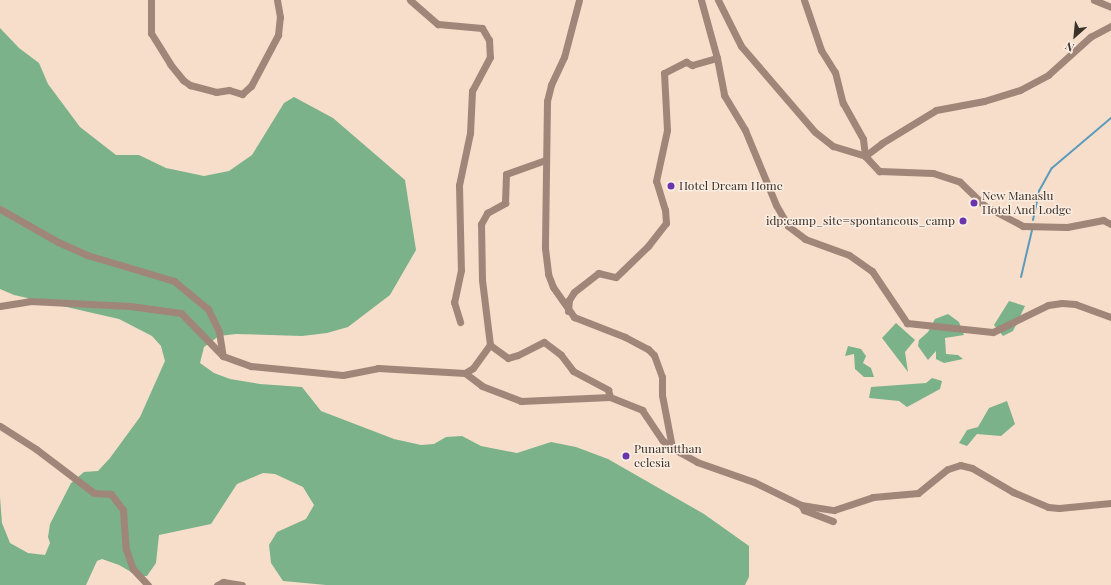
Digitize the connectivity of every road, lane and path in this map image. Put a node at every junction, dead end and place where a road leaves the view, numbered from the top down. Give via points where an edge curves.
1 (151, 0) edge
2 (277, 0) edge
3 (410, 0) edge
4 (579, 0) edge
5 (701, 0) edge
6 (718, 0) edge
7 (804, 0) edge
8 (1094, 0) edge
9 (1111, 7) edge
10 (1111, 26) edge
11 (717, 58) junction
12 (865, 156) junction
13 (545, 160) junction
14 (0, 209) edge
15 (1111, 224) edge
16 (0, 306) edge
17 (568, 311) junction
18 (1111, 316) edge
19 (460, 322) dead end
20 (490, 345) junction
21 (223, 356) junction
22 (465, 374) junction
23 (610, 397) junction
24 (0, 426) edge
25 (672, 448) junction
26 (1111, 503) edge
27 (801, 505) junction
28 (833, 521) dead end
29 (148, 585) edge
30 (217, 585) edge
31 (242, 585) edge

1 - 2 street via 151,33 183,80 190,86 242,94 251,86 278,35 280,17
3 - 19 street via 438,24 482,28 489,40 490,57 472,91 470,133 459,185 461,270 454,302
4 - 13 street via 564,57 549,92
5 - 11 street
6 - 12 street via 741,46 815,132 833,146
7 - 12 street via 821,50 835,72 843,103 863,139
8 - 9 street
10 - 12 street via 1090,37 1048,75 1020,90 984,101 936,110
11 - 17 street via 692,65 686,62 664,74 667,130 656,181 667,216 662,229 616,277 598,273 574,292 569,300
11 - 18 street via 724,95 745,130 776,206 788,226 805,239 849,255 872,271 907,323 993,332 1048,305 1062,303 1075,304
12 - 15 street via 879,171 933,173 960,182 985,206 1024,226 1066,227 1103,220
13 - 17 street via 548,200 545,248 548,274
13 - 20 street via 506,174 505,204 487,213 481,224 482,280
14 - 21 street via 58,242 87,255 174,281 208,309 219,332
16 - 21 street via 30,302 130,306 181,313
17 - 25 street via 574,317 625,337 654,355 662,377 662,395
20 - 22 street via 473,368
20 - 23 street via 508,358 544,342 561,355 573,371 608,390
21 - 22 street via 264,368 343,375 378,368
22 - 23 street via 482,386 521,401
23 - 25 street via 642,410 662,440
24 - 29 street via 36,449 94,493 111,494 123,510 126,549 133,568
25 - 27 street via 697,462 754,482
26 - 27 street via 1059,508 1048,506 1012,492 972,468 960,465 948,470 918,492 873,498 834,510
27 - 28 street via 804,510
30 - 31 street via 223,582

